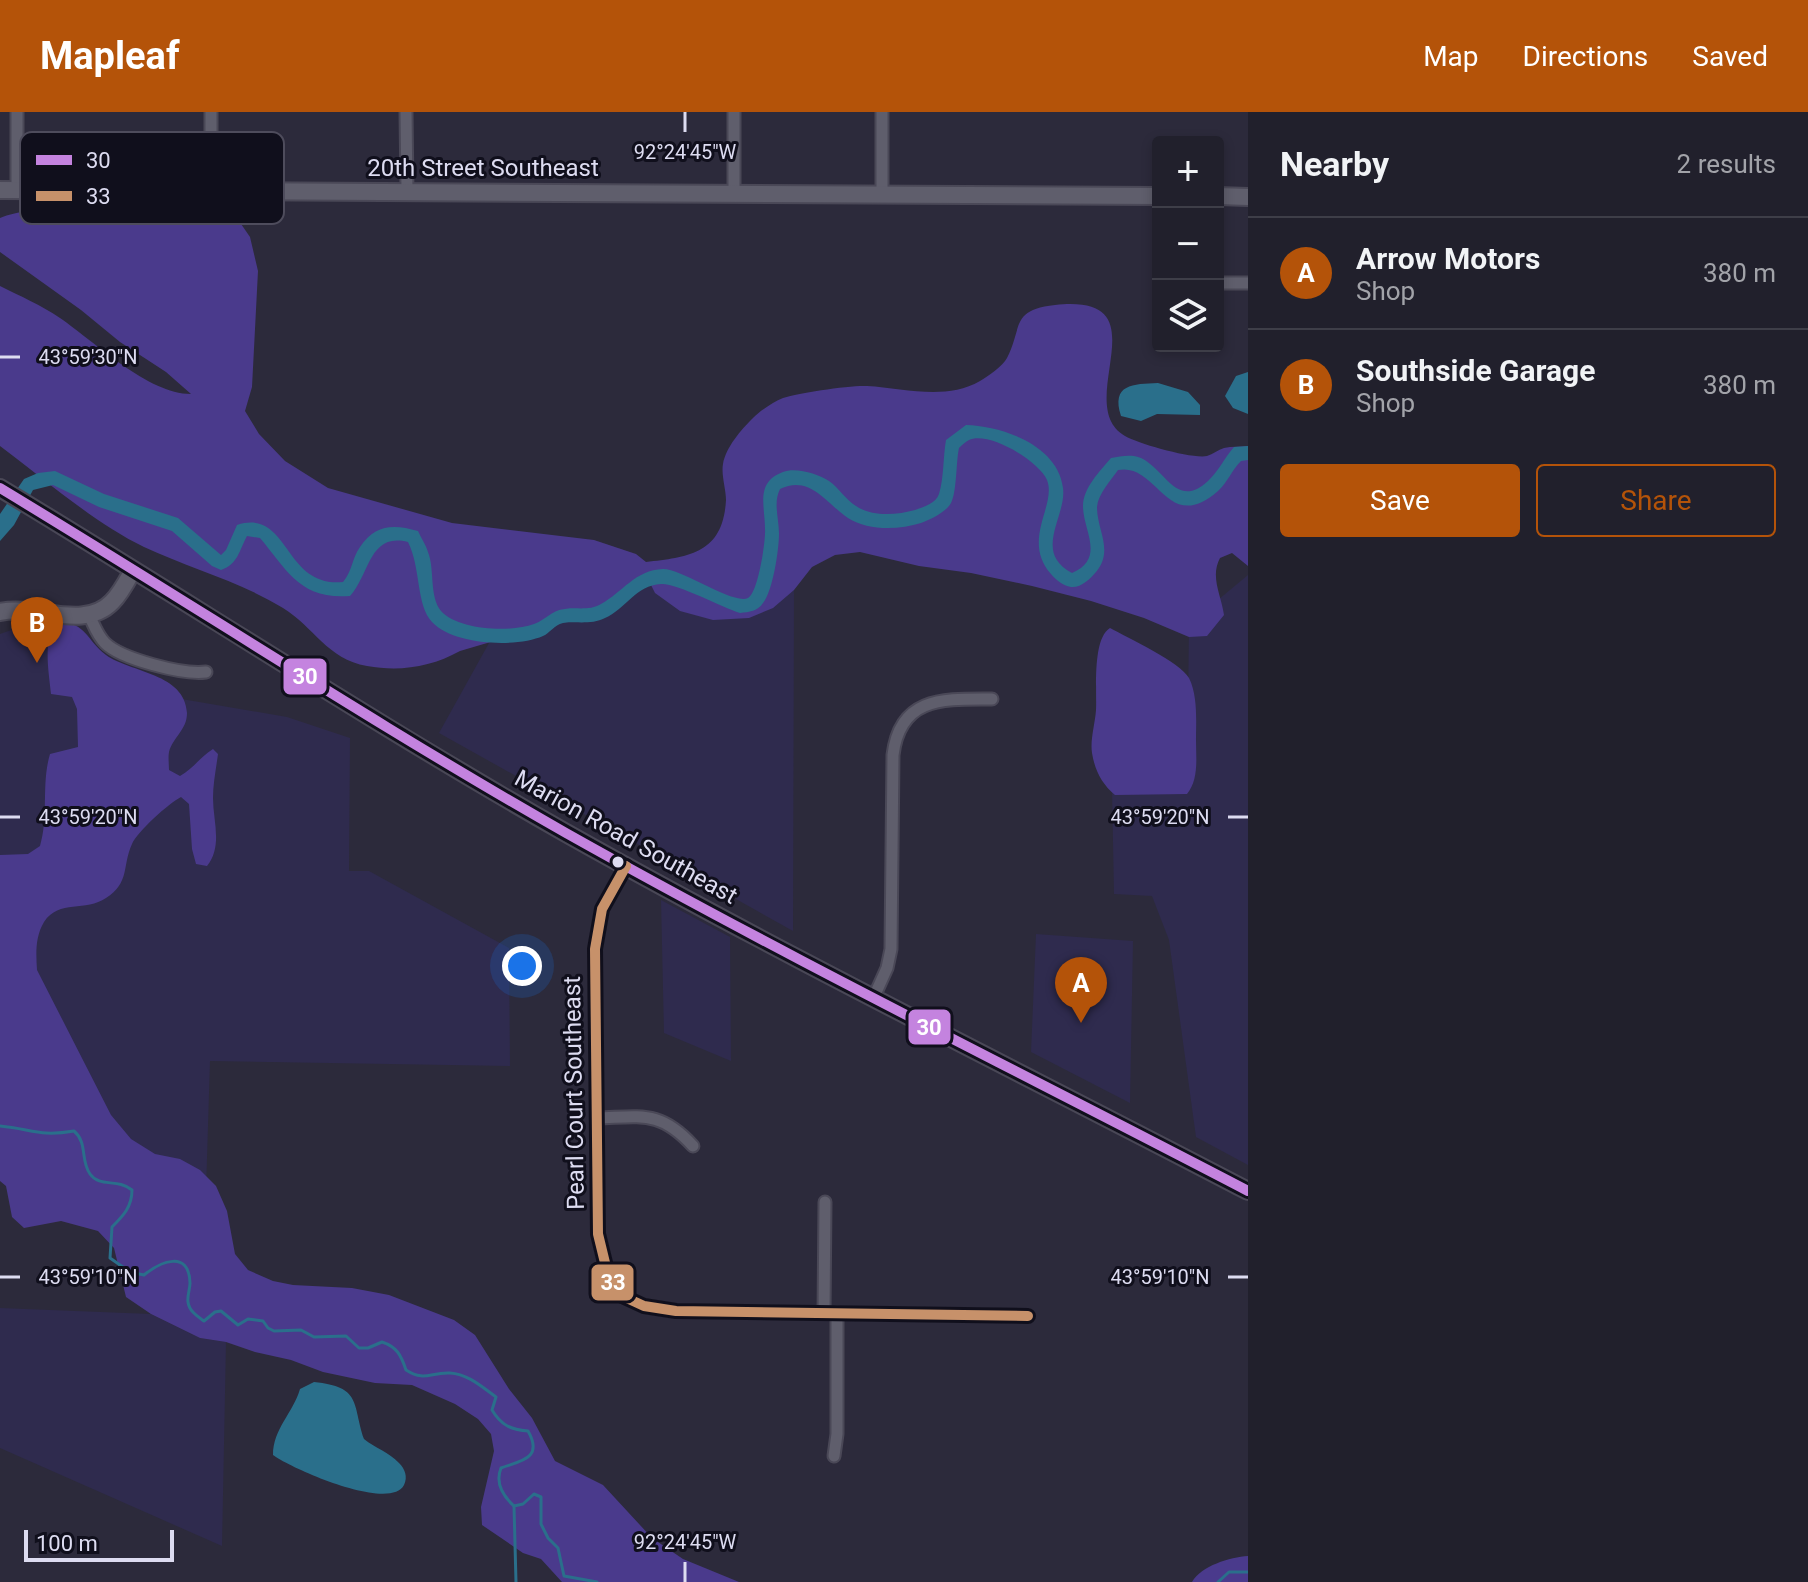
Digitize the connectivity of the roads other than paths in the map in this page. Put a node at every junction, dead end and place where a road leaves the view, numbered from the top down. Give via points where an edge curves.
1 (17, 112) edge
2 (406, 112) edge
3 (734, 112) edge
4 (882, 112) edge
5 (8, 190) edge
6 (284, 191) edge
7 (407, 191) junction
8 (734, 193) junction
9 (882, 193) junction
10 (1152, 196) edge
11 (1224, 196) edge
12 (1248, 197) edge
13 (1224, 283) edge
14 (1248, 283) edge
15 (0, 488) edge
16 (133, 570) junction
17 (0, 612) edge
18 (89, 615) junction
19 (206, 672) dead end
20 (992, 699) dead end
21 (626, 866) junction
22 (873, 999) junction
23 (597, 1118) junction
24 (693, 1146) dead end
25 (1248, 1191) edge
26 (825, 1202) dead end
27 (824, 1313) junction
28 (837, 1313) junction
29 (1028, 1316) dead end
30 (834, 1456) dead end

1 - 5 street
2 - 7 street
3 - 8 street
4 - 9 street
6 - 7 main road, 20th Street Southeast
7 - 8 main road, 20th Street Southeast
8 - 9 main road, 20th Street Southeast
9 - 10 main road, 20th Street Southeast
11 - 12 main road
13 - 14 street
15 - 16 main road, Marion Road Southeast
16 - 18 main road via 112,602
16 - 21 main road, Marion Road Southeast
17 - 18 main road
18 - 19 street via 102,640 117,651 175,671
20 - 22 street via 924,705 908,716 897,734 891,949
21 - 22 main road, Marion Road Southeast
21 - 23 street, Pearl Court Southeast via 605,901 596,938
22 - 25 main road, Marion Road Southeast
23 - 24 street via 659,1119
23 - 27 street, Pearl Court Southeast via 598,1234 618,1294 666,1311
26 - 27 street
27 - 28 street, Pearl Court Southeast
28 - 29 street, Pearl Court Southeast
28 - 30 street

